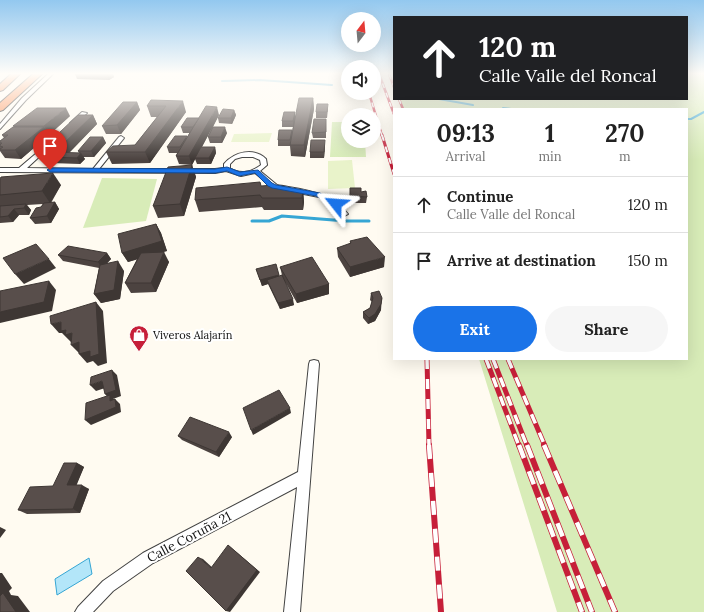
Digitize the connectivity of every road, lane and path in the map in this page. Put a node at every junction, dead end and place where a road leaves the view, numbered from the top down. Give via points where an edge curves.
1 (22, 103) edge
2 (84, 113) edge
3 (0, 127) edge
4 (67, 128) edge
5 (121, 138) dead end
6 (56, 139) edge
7 (227, 169) junction
8 (0, 170) edge
9 (21, 170) junction
10 (94, 171) junction
11 (256, 171) junction
12 (344, 214) dead end
13 (314, 364) dead end
14 (304, 476) junction
15 (83, 612) edge
16 (292, 612) edge

1 - 3 street
2 - 4 street
5 - 10 street
6 - 9 street
7 - 10 street
7 - 11 street via 239,174
7 - 11 street via 227,164 232,158 256,155 263,159 264,165
8 - 9 street
9 - 10 street
11 - 12 street via 275,186 327,198
13 - 14 street
14 - 15 street, Calle Coruña 21 via 148,558 108,586
14 - 16 street

